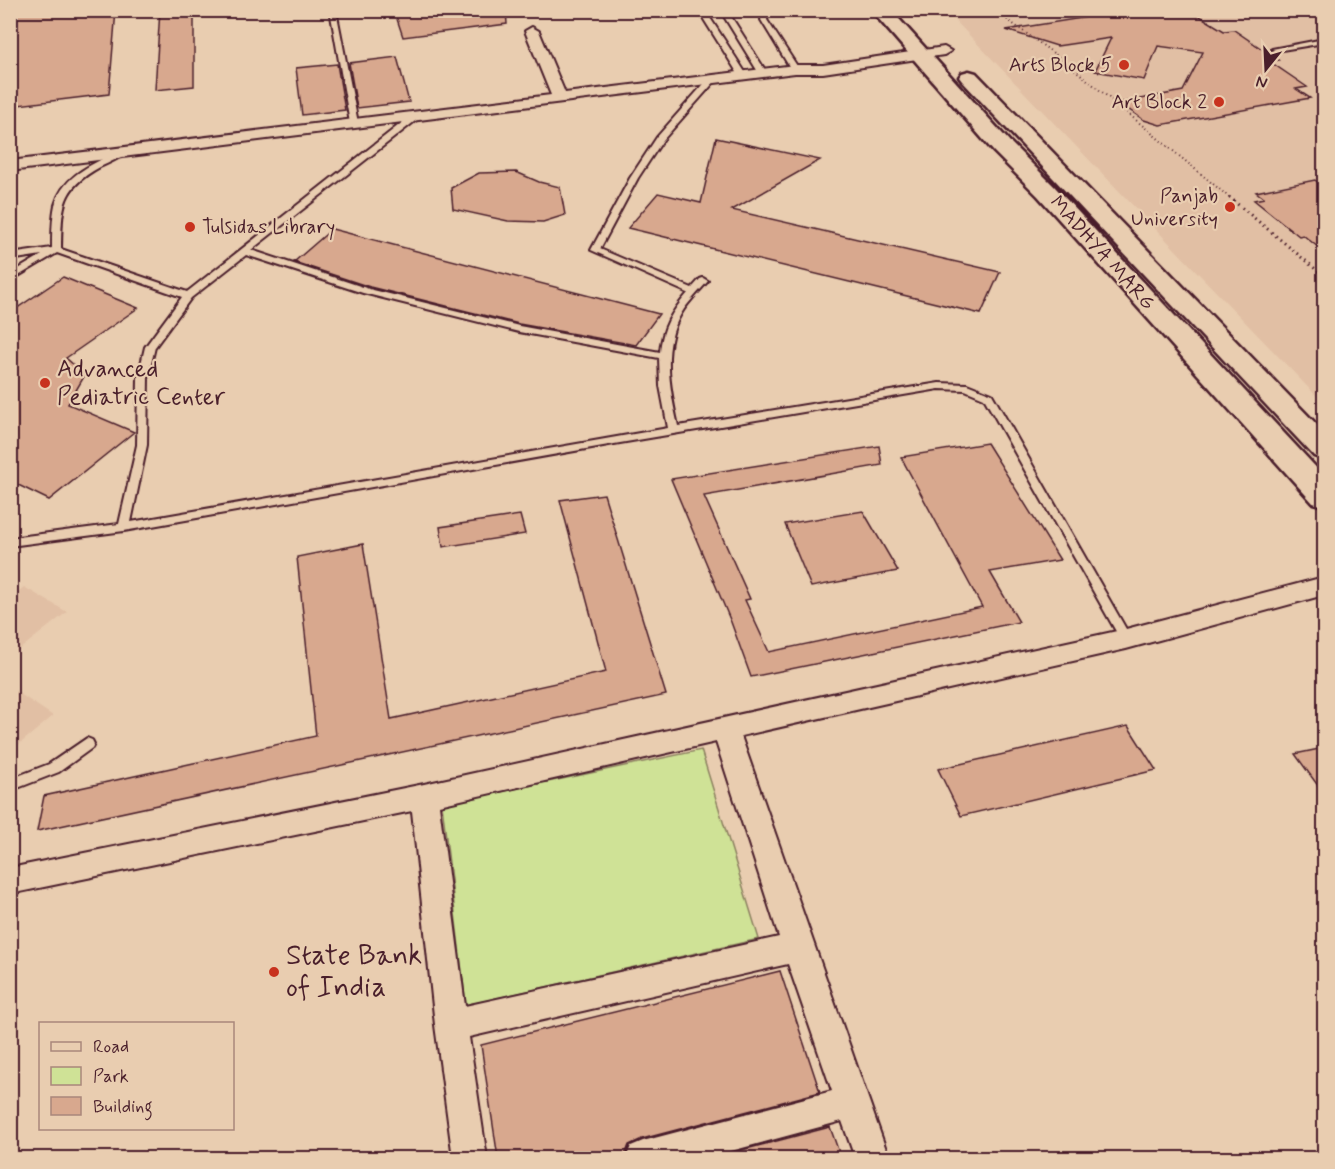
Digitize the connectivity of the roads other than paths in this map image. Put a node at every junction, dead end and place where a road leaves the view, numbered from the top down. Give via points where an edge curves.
1 (333, 10) edge
2 (701, 10) edge
3 (723, 10) edge
4 (766, 10) edge
5 (880, 10) edge
6 (532, 31) dead end
7 (1324, 41) edge
8 (929, 46) junction
9 (1276, 49) dead end
10 (795, 69) junction
11 (763, 73) junction
12 (743, 75) junction
13 (713, 79) junction
14 (560, 98) junction
15 (416, 116) junction
16 (354, 123) junction
17 (125, 151) junction
18 (10, 166) edge
19 (56, 250) junction
20 (244, 251) junction
21 (10, 257) edge
22 (10, 278) edge
23 (703, 281) dead end
24 (694, 292) junction
25 (188, 296) junction
26 (664, 356) junction
27 (674, 430) junction
28 (1324, 449) edge
29 (1324, 495) edge
30 (124, 527) junction
31 (10, 542) edge
32 (1324, 586) edge
33 (1126, 639) junction
34 (725, 728) junction
35 (87, 744) dead end
36 (10, 785) edge
37 (424, 796) junction
38 (10, 881) edge
39 (798, 947) junction
40 (451, 1025) junction
41 (852, 1102) junction
42 (470, 1158) edge
43 (643, 1158) edge
44 (872, 1158) edge

1 - 16 lane
2 - 12 lane
3 - 11 lane
4 - 10 lane via 764,20
5 - 8 main road, MADHYA MARG
6 - 14 street
7 - 9 lane
8 - 10 street via 823,69
8 - 28 main road, MADHYA MARG
8 - 29 main road, MADHYA MARG via 1002,147
10 - 11 street
11 - 12 street
12 - 13 street
13 - 14 street
13 - 24 lane via 660,139 595,250
14 - 15 street
15 - 16 street
15 - 20 lane
16 - 17 street
17 - 18 street
17 - 19 lane via 82,175 66,189 60,203
19 - 21 lane
19 - 22 lane
19 - 25 lane
20 - 25 lane
20 - 26 lane via 366,291 519,329
23 - 24 lane
24 - 26 lane via 676,314
25 - 30 lane via 150,348 143,377 142,445
26 - 27 lane
27 - 30 lane
27 - 33 lane via 939,386 967,387 988,396
30 - 31 lane
32 - 33 street
33 - 34 street
34 - 37 street
34 - 39 street
35 - 36 lane via 54,768
37 - 38 street
37 - 40 street
39 - 40 street
39 - 41 street
40 - 42 street
41 - 43 street
41 - 44 street

